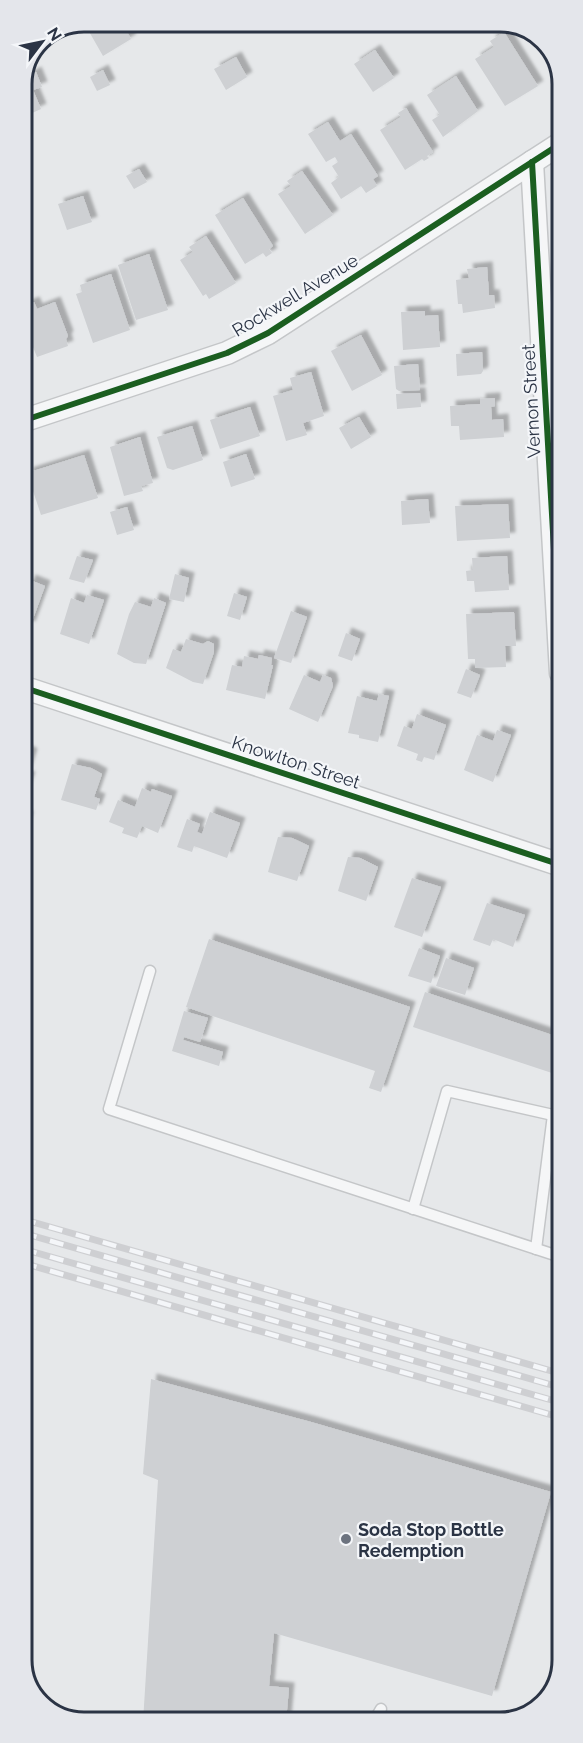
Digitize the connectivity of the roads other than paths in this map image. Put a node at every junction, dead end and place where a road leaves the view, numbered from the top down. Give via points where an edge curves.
1 (552, 149) edge
2 (532, 162) junction
3 (32, 419) edge
4 (552, 514) edge
5 (32, 690) edge
6 (552, 862) edge
7 (150, 971) dead end
8 (413, 1209) junction
9 (536, 1249) junction
10 (552, 1254) edge
11 (381, 1709) dead end
12 (379, 1712) edge

1 - 2 street, Rockwell Avenue
2 - 3 street, Rockwell Avenue via 257,338 227,353
2 - 4 street, Vernon Street
5 - 6 street, Knowlton Street
7 - 8 lane via 109,1109
8 - 9 lane
8 - 9 lane via 447,1090 552,1115
9 - 10 lane
11 - 12 lane

